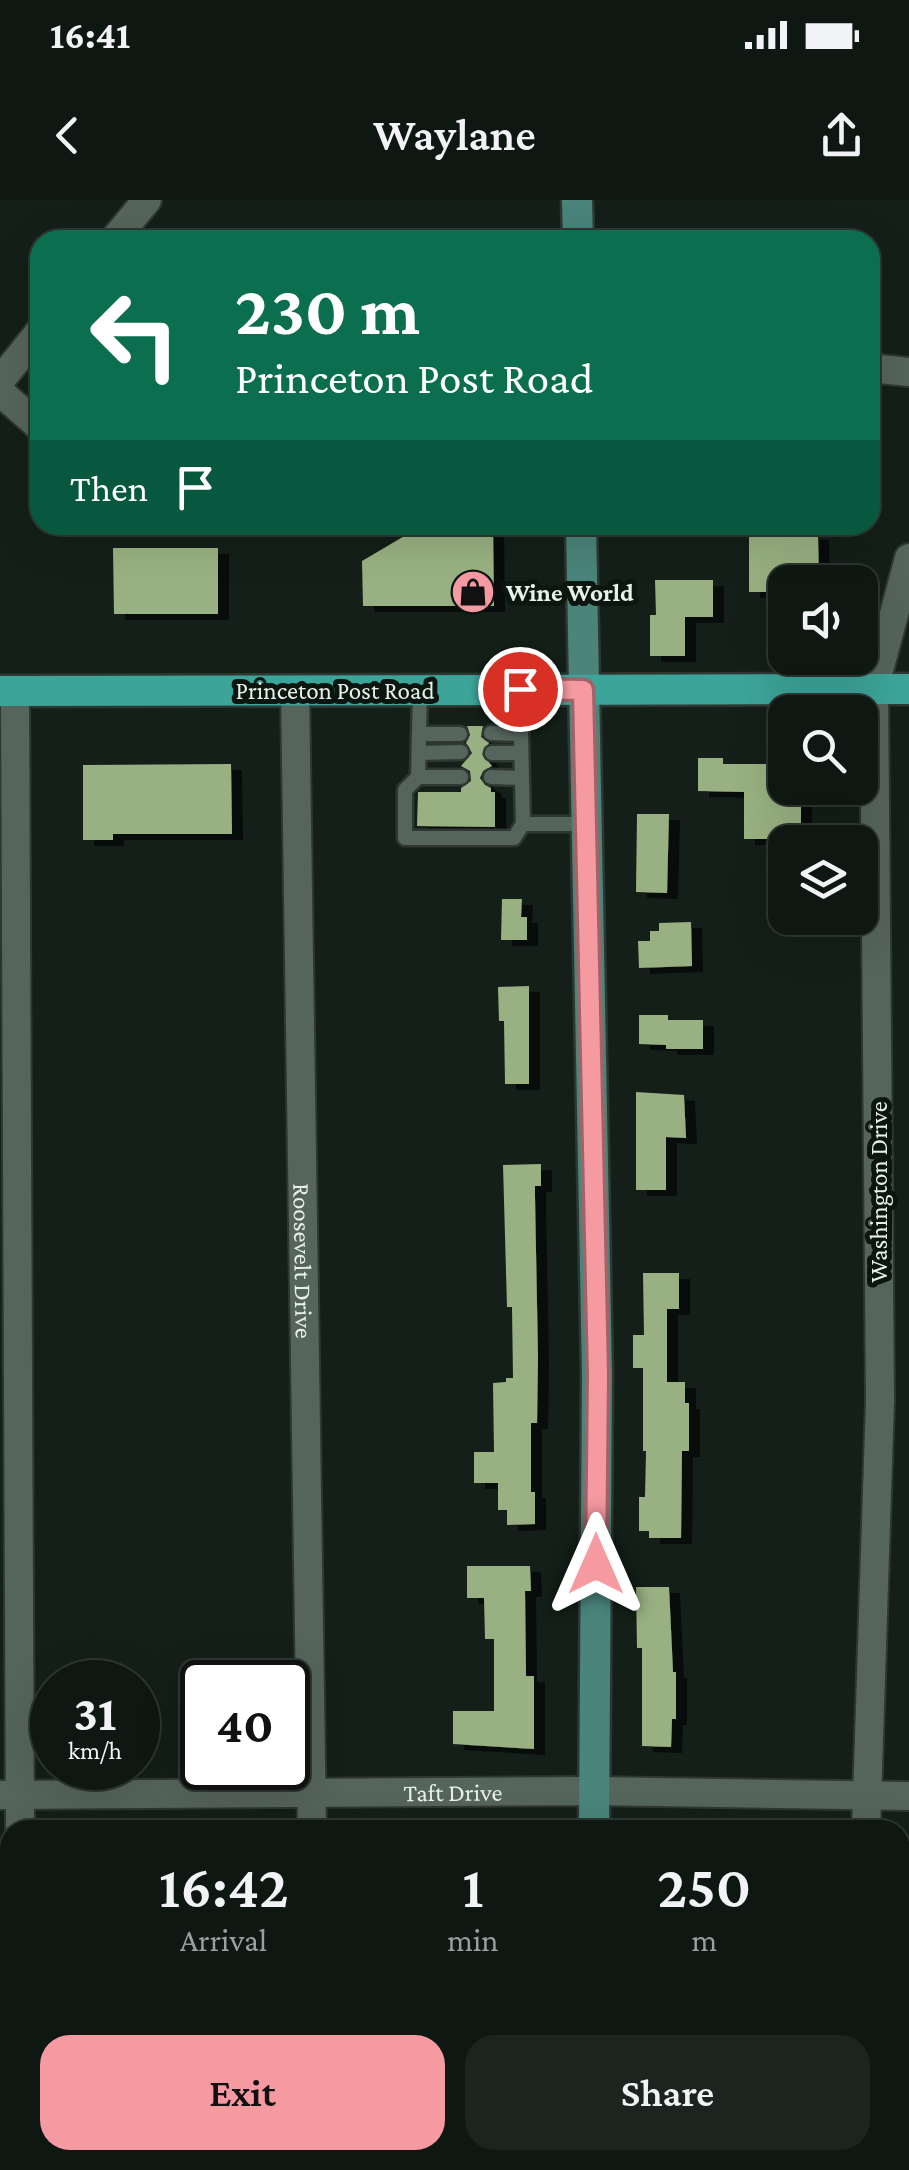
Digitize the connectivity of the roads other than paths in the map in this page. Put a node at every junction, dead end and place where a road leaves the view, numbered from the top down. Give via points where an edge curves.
1 (147, 200) edge
2 (578, 200) edge
3 (122, 230) edge
4 (578, 230) edge
5 (30, 344) edge
6 (880, 369) edge
7 (909, 372) edge
8 (0, 380) edge
9 (0, 392) edge
10 (30, 418) edge
11 (581, 535) edge
12 (909, 558) edge
13 (520, 689) junction
14 (295, 690) junction
15 (420, 690) junction
16 (583, 690) junction
17 (874, 690) junction
18 (909, 690) edge
19 (8, 691) edge
20 (419, 734) junction
21 (460, 734) dead end
22 (491, 734) dead end
23 (520, 734) junction
24 (461, 752) dead end
25 (419, 753) junction
26 (492, 753) dead end
27 (520, 753) junction
28 (418, 777) junction
29 (461, 777) dead end
30 (492, 777) dead end
31 (521, 778) junction
32 (523, 824) junction
33 (586, 824) junction
34 (8, 843) edge
35 (594, 1791) junction
36 (313, 1793) junction
37 (865, 1794) junction
38 (9, 1795) edge
39 (909, 1796) edge
40 (17, 1820) edge
41 (312, 1820) edge
42 (594, 1820) edge
43 (866, 1820) edge

1 - 3 street
2 - 4 street
5 - 8 street
6 - 7 street
9 - 10 street
11 - 16 street
12 - 17 street, Washington Drive
13 - 15 main road, Princeton Post Road
13 - 16 main road, Princeton Post Road
13 - 23 lane
14 - 15 main road, Princeton Post Road
14 - 19 main road, Princeton Post Road
14 - 36 street, Roosevelt Drive
15 - 20 lane
16 - 17 main road, Princeton Post Road
16 - 33 street
17 - 18 main road, Princeton Post Road
17 - 37 street, Washington Drive via 880,1400
19 - 34 street
20 - 21 lane
20 - 25 lane
22 - 23 lane
23 - 27 lane
24 - 25 lane
25 - 28 lane
26 - 27 lane
27 - 31 lane
28 - 29 lane
28 - 32 lane via 404,790 405,838 514,838
30 - 31 lane
31 - 32 lane
32 - 33 lane
33 - 35 street via 598,1375
34 - 38 street
35 - 36 street, Taft Drive
35 - 37 street, Taft Drive
35 - 42 street
36 - 38 street, Taft Drive
36 - 41 street, Roosevelt Drive
37 - 39 street, Taft Drive
37 - 43 street, Washington Drive
38 - 40 street

